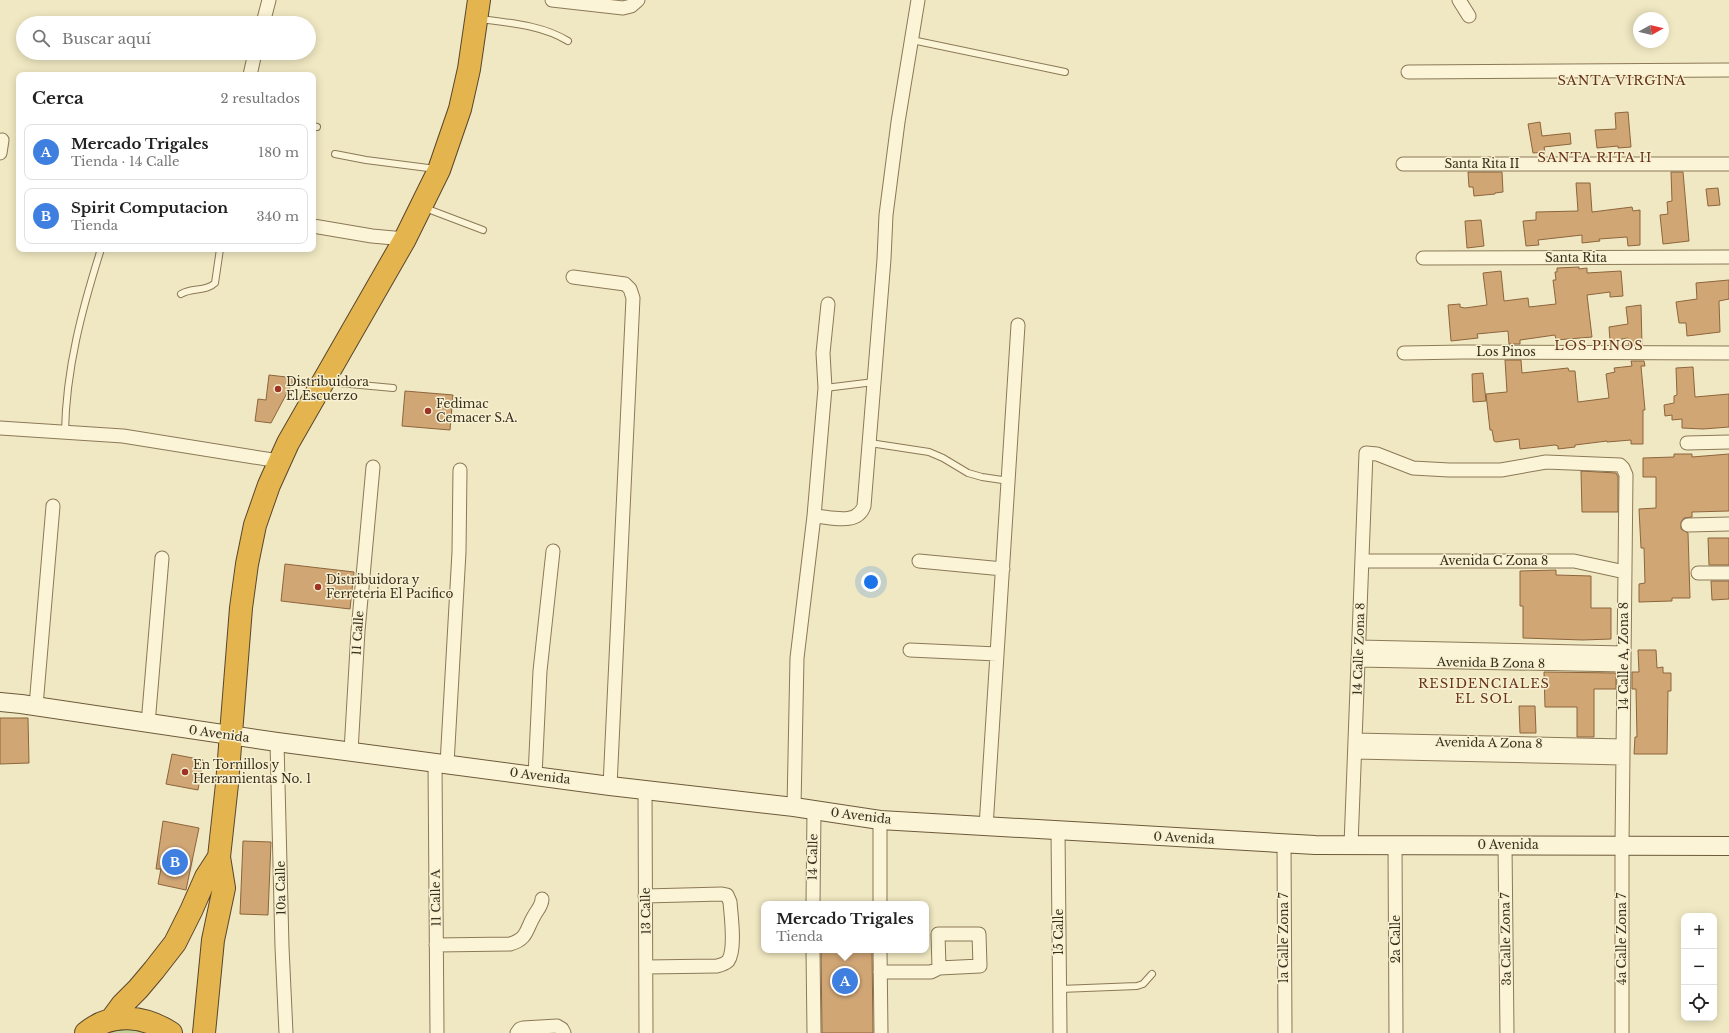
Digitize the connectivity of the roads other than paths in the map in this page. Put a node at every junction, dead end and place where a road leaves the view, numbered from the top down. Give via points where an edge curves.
1 (269, 0) edge
2 (552, 0) edge
3 (638, 0) edge
4 (918, 0) edge
5 (1459, 0) edge
6 (478, 9) edge
7 (265, 16) edge
8 (1469, 16) dead end
9 (912, 40) junction
10 (568, 41) dead end
11 (253, 60) edge
12 (1729, 70) edge
13 (251, 72) edge
14 (1065, 72) dead end
15 (1408, 72) dead end
16 (2, 140) dead end
17 (0, 153) edge
18 (335, 154) dead end
19 (1403, 164) dead end
20 (1729, 164) edge
21 (439, 170) junction
22 (422, 207) junction
23 (316, 227) edge
24 (483, 230) dead end
25 (405, 239) junction
26 (100, 252) edge
27 (220, 252) edge
28 (1729, 257) edge
29 (1423, 258) dead end
30 (573, 277) dead end
31 (181, 294) dead end
32 (828, 304) dead end
33 (1018, 325) dead end
34 (1404, 353) dead end
35 (1729, 353) edge
36 (322, 381) junction
37 (874, 382) junction
38 (393, 388) dead end
39 (825, 388) junction
40 (0, 428) edge
41 (65, 432) junction
42 (1729, 442) edge
43 (870, 443) junction
44 (1687, 443) dead end
45 (1366, 453) joint
46 (279, 461) junction
47 (373, 467) dead end
48 (460, 470) dead end
49 (1009, 480) junction
50 (53, 506) dead end
51 (814, 516) junction
52 (1729, 524) edge
53 (1688, 525) dead end
54 (552, 551) dead end
55 (162, 558) dead end
56 (919, 561) dead end
57 (1362, 561) junction
58 (1003, 569) junction
59 (1624, 572) junction
60 (1698, 573) dead end
61 (1729, 573) edge
62 (910, 650) dead end
63 (997, 654) junction
64 (1358, 654) junction
65 (1624, 659) junction
66 (0, 702) edge
67 (36, 706) junction
68 (148, 724) junction
69 (231, 735) junction
70 (277, 742) junction
71 (1355, 746) junction
72 (351, 751) junction
73 (1623, 752) junction
74 (441, 764) junction
75 (534, 776) junction
76 (610, 786) junction
77 (645, 790) junction
78 (794, 807) junction
79 (814, 810) junction
80 (880, 820) junction
81 (986, 827) junction
82 (1058, 831) junction
83 (1284, 843) junction
84 (1351, 845) junction
85 (1395, 845) junction
86 (1505, 845) junction
87 (1622, 845) junction
88 (1729, 846) edge
89 (219, 857) junction
90 (645, 896) junction
91 (542, 899) dead end
92 (813, 901) edge
93 (880, 901) edge
94 (436, 945) junction
95 (813, 953) edge
96 (880, 953) edge
97 (646, 967) junction
98 (939, 968) junction
99 (880, 972) junction
100 (1152, 974) dead end
101 (1060, 989) junction
102 (112, 1020) junction
103 (562, 1030) edge
104 (518, 1032) edge
105 (86, 1033) edge
106 (171, 1033) edge
107 (204, 1033) edge
108 (286, 1033) edge
109 (437, 1033) edge
110 (646, 1033) edge
111 (814, 1033) edge
112 (882, 1033) edge
113 (1060, 1033) edge
114 (1285, 1033) edge
115 (1396, 1033) edge
116 (1507, 1033) edge
117 (1622, 1033) edge

1 - 7 street
2 - 3 street via 623,8
4 - 9 street
5 - 8 street
6 - 10 lane via 550,32
6 - 21 highway via 460,109
9 - 14 lane
9 - 37 street via 886,215
11 - 13 street
12 - 15 street
16 - 17 street
18 - 21 lane
19 - 20 street, Santa Rita II
21 - 22 highway
22 - 24 lane
22 - 25 highway
23 - 25 street
25 - 36 highway
26 - 41 lane via 78,330 68,390
27 - 31 lane via 215,283 208,288 195,288
28 - 29 street, Santa Rita
30 - 76 street via 624,284 630,289 633,298
32 - 39 street via 823,353
33 - 49 street
34 - 35 street, Los Pinos
36 - 38 lane
36 - 46 highway
37 - 39 lane
37 - 43 street
39 - 51 street
40 - 41 street
41 - 46 street via 145,439
42 - 44 street
43 - 49 lane via 929,452 968,473
43 - 51 street via 862,512 854,518
45 - 57 street, 14 Calle Zona 8
45 - 59 street, 14 Calle A, Zona 8 via 1377,454 1413,468 1450,470 1501,470 1546,462 1615,464 1623,468 1626,475
46 - 69 highway via 260,510 247,564
47 - 72 street, 11 Calle via 358,631
48 - 74 street, 11 Calle A via 459,552
49 - 58 street
50 - 67 street
51 - 78 street via 797,658
52 - 53 street
54 - 75 street via 540,671
55 - 68 street
56 - 58 street
57 - 59 street, Avenida C Zona 8 via 1574,561
57 - 64 street, 14 Calle Zona 8
58 - 63 street
59 - 65 street, 14 Calle A, Zona 8
60 - 61 street
62 - 63 street
63 - 81 street
64 - 65 street, Avenida B Zona 8
64 - 71 street, 14 Calle Zona 8
65 - 73 street, 14 Calle A, Zona 8
66 - 67 street, 0 Avenida
67 - 68 street, 0 Avenida
68 - 69 street, 0 Avenida
69 - 70 street, 0 Avenida
69 - 89 highway
70 - 72 street, 0 Avenida
70 - 108 street, 10a Calle
71 - 73 street, Avenida A Zona 8
71 - 84 street, 14 Calle Zona 8
72 - 74 street, 0 Avenida
73 - 87 street, 14 Calle A, Zona 8
74 - 75 street, 0 Avenida
74 - 94 street, 11 Calle A
75 - 76 street, 0 Avenida
76 - 77 street, 0 Avenida
77 - 78 street, 0 Avenida
77 - 90 street, 13 Calle
78 - 79 street, 0 Avenida
79 - 80 street, 0 Avenida
79 - 92 street, 14 Calle
80 - 81 street, 0 Avenida
80 - 93 street
81 - 82 street, 0 Avenida
82 - 83 street, 0 Avenida
82 - 101 street, 15 Calle
83 - 84 street, 0 Avenida
83 - 114 street, 1a Calle Zona 7
84 - 85 street, 0 Avenida
85 - 86 street, 0 Avenida
85 - 115 street, 2a Calle
86 - 87 street, 0 Avenida
86 - 116 street, 3a Calle Zona 7
87 - 88 street, 0 Avenida
87 - 117 street, 4a Calle Zona 7
89 - 102 highway via 206,877 175,943
89 - 107 highway via 224,888 212,940
90 - 97 street, 13 Calle
90 - 97 street via 727,895 730,902 732,946 728,960 717,966
91 - 94 street via 522,938 517,942
94 - 109 street, 11 Calle A
95 - 111 street
96 - 99 street
97 - 110 street, 13 Calle
98 - 98 street via 938,934 980,934 980,966
98 - 99 street via 931,972
99 - 112 street
100 - 101 lane via 1143,984 1137,986
101 - 113 street, 15 Calle
102 - 105 highway
102 - 106 highway via 132,1018 153,1022
103 - 104 street via 557,1026 523,1028

